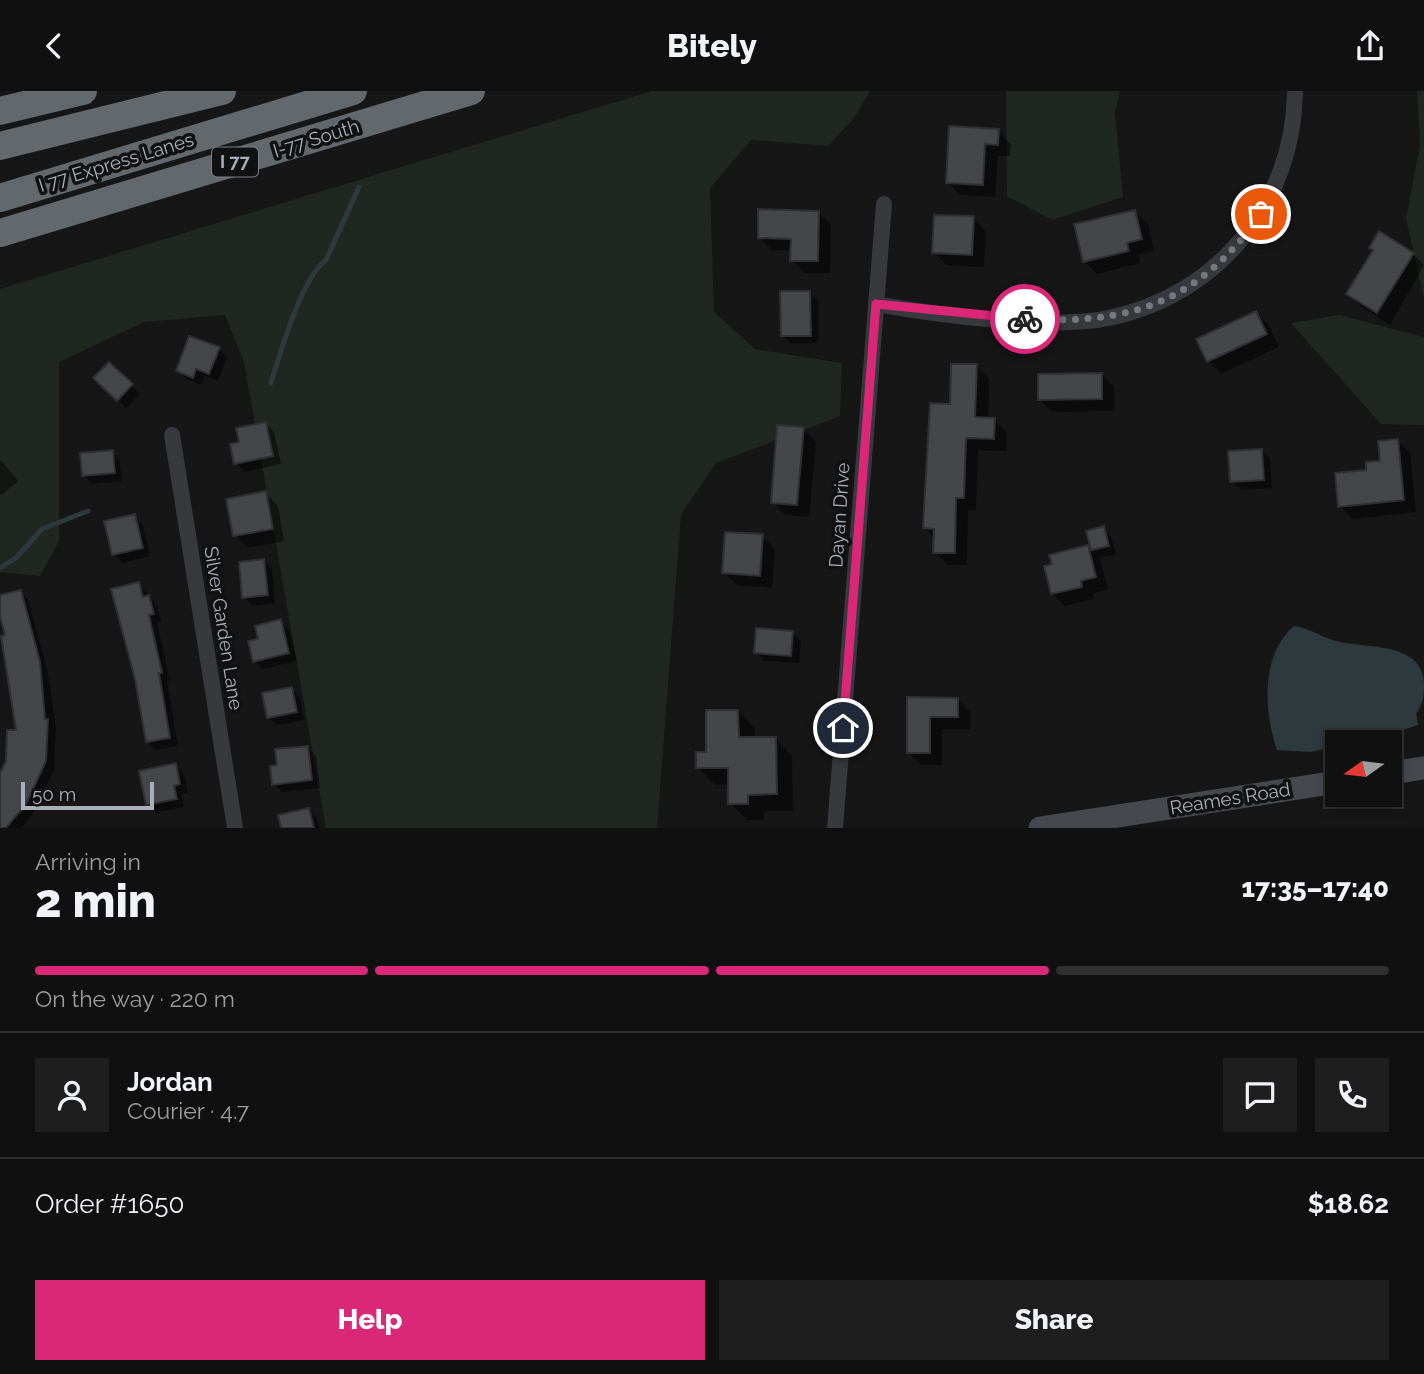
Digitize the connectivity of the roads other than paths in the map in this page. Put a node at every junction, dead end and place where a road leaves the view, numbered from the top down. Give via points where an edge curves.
1 (83, 91) edge
2 (222, 91) edge
3 (353, 91) edge
4 (471, 91) edge
5 (1295, 91) edge
6 (0, 111) edge
7 (0, 146) edge
8 (0, 198) edge
9 (884, 204) dead end
10 (0, 233) edge
11 (876, 304) junction
12 (172, 435) dead end
13 (1424, 768) edge
14 (1402, 771) edge
15 (1325, 784) edge
16 (235, 828) edge
17 (835, 828) edge
18 (1040, 828) edge

1 - 6 highway
2 - 7 highway, I 77 Express Lanes
3 - 8 highway, I 77 Express Lanes / I 77
4 - 10 highway, I-77 South / I 77
5 - 11 street via 1286,160 1261,214 1220,263 1164,300 1107,318 1071,322
9 - 11 street, Dayan Drive
11 - 17 street, Dayan Drive
12 - 16 street, Silver Garden Lane
13 - 14 main road
15 - 18 main road, Reames Road

